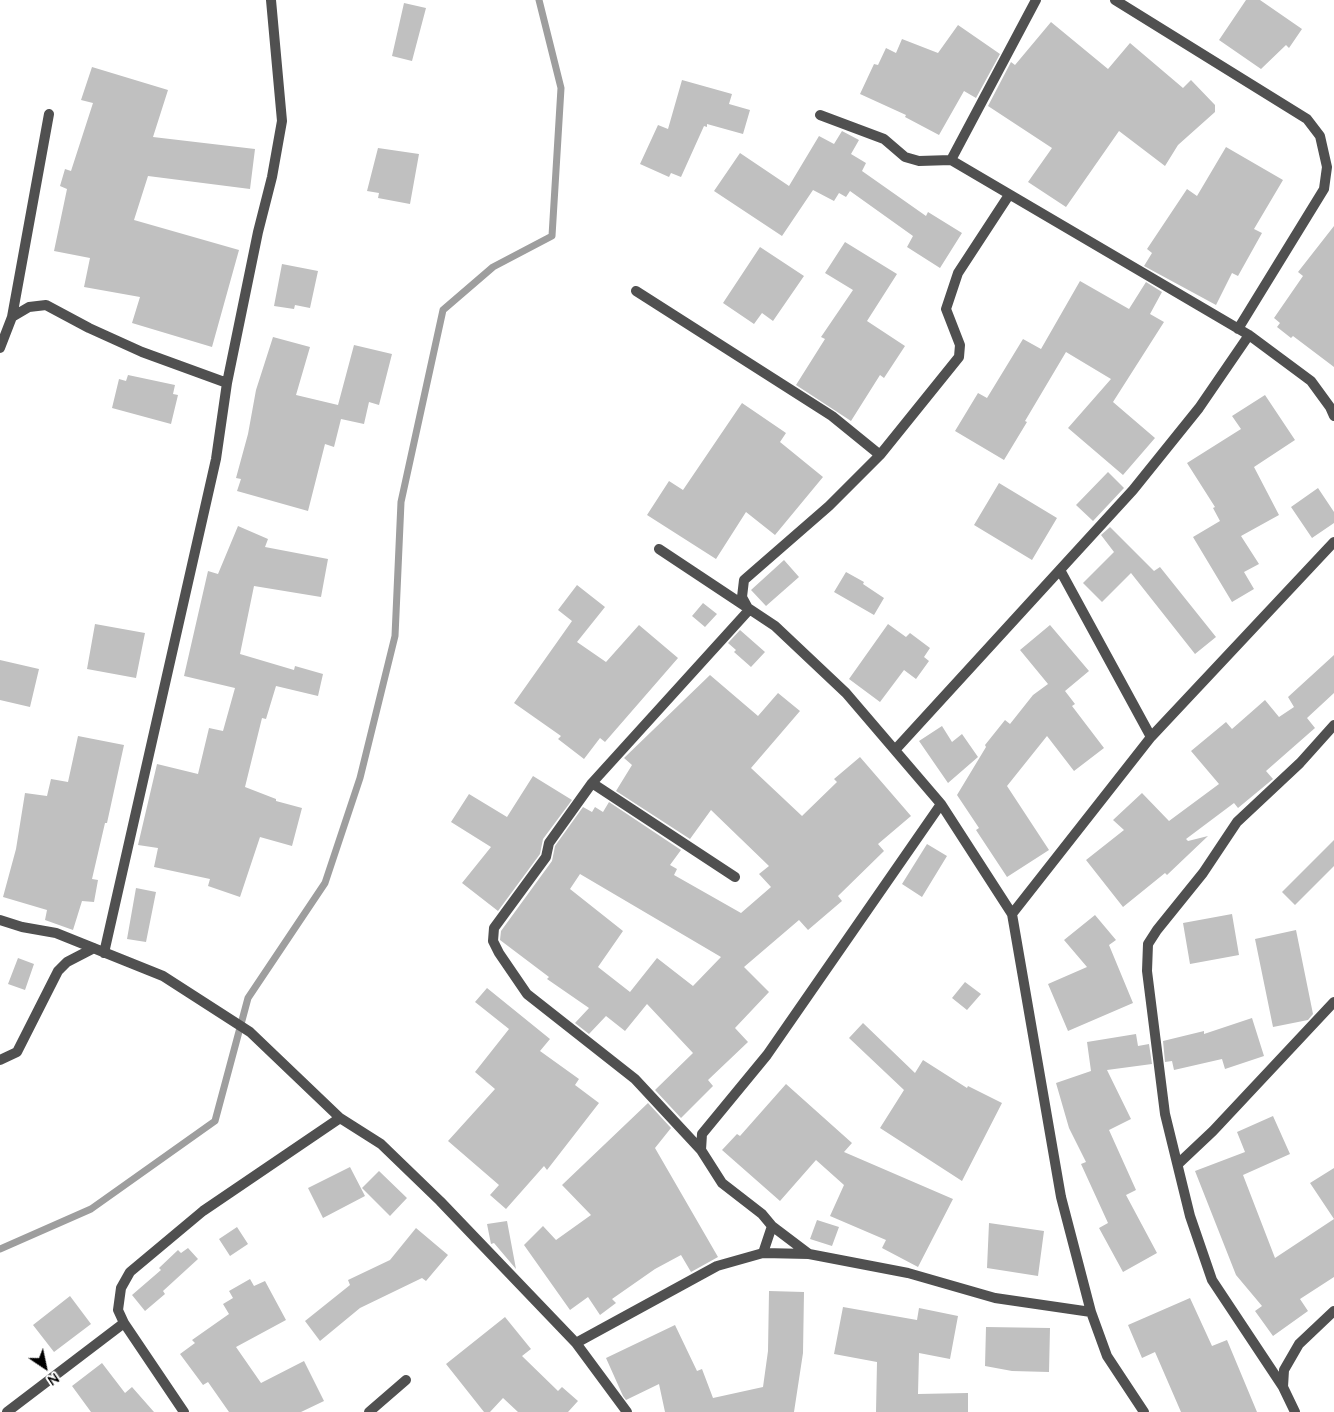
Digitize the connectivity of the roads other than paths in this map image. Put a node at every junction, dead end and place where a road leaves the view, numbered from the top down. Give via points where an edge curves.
1 (271, 0) edge
2 (1036, 0) edge
3 (1115, 0) edge
4 (49, 114) dead end
5 (820, 116) dead end
6 (951, 160) junction
7 (1009, 195) junction
8 (636, 291) dead end
9 (12, 317) junction
10 (1238, 328) junction
11 (1249, 335) junction
12 (0, 348) edge
13 (227, 384) junction
14 (1334, 416) edge
15 (880, 455) junction
16 (1334, 542) edge
17 (659, 549) dead end
18 (1060, 570) junction
19 (749, 610) junction
20 (1334, 724) edge
21 (1151, 737) junction
22 (895, 750) junction
23 (592, 783) junction
24 (941, 804) junction
25 (735, 877) dead end
26 (1012, 914) junction
27 (0, 920) edge
28 (94, 948) junction
29 (104, 952) junction
30 (1334, 1002) edge
31 (0, 1060) edge
32 (340, 1118) junction
33 (701, 1150) junction
34 (1178, 1164) junction
35 (772, 1226) junction
36 (763, 1253) junction
37 (809, 1254) junction
38 (1334, 1310) edge
39 (1091, 1312) junction
40 (124, 1323) junction
41 (576, 1344) junction
42 (406, 1380) dead end
43 (1282, 1387) junction
44 (6, 1412) edge
45 (184, 1412) edge
46 (369, 1412) edge
47 (627, 1412) edge
48 (1144, 1412) edge
49 (1295, 1412) edge

1 - 13 street via 282,121
2 - 6 street
3 - 10 street via 1307,119 1320,136 1327,167 1324,189
4 - 9 street
5 - 6 street via 884,139 905,157 919,161
6 - 7 street
7 - 10 street
7 - 15 street via 958,273 946,309 960,344 959,357
8 - 15 street via 832,416
9 - 12 street
9 - 13 street via 29,307 46,305 107,336
10 - 11 street
11 - 14 street via 1311,381
11 - 18 street via 1198,408 1133,490
13 - 29 street via 216,459
15 - 19 street via 829,506 744,580 742,597
16 - 21 street
17 - 19 street
18 - 21 street
18 - 22 street
19 - 22 street via 775,626 846,693
19 - 23 street
20 - 34 street via 1300,763 1236,822 1204,873 1148,944 1147,971 1165,1114
21 - 26 street
22 - 24 street
23 - 25 street
23 - 33 street via 549,843 546,857 494,928 493,941 527,994 635,1079
24 - 26 street
24 - 33 street via 767,1055 702,1134
26 - 39 street via 1061,1197
27 - 28 street via 56,933
28 - 29 street
28 - 31 street via 67,962 58,971 17,1052
29 - 32 street via 163,976 234,1020
30 - 34 street
32 - 40 street via 203,1210 130,1272 121,1288 118,1310
32 - 41 street via 394,1156
33 - 35 street via 722,1183 762,1214
34 - 43 street via 1190,1216 1212,1280
35 - 36 street
35 - 37 street
36 - 37 street
36 - 41 street via 718,1266
37 - 39 street via 908,1273 995,1298
38 - 43 street via 1299,1344 1284,1370
39 - 48 street via 1107,1356
40 - 44 street
40 - 45 street
41 - 47 street
42 - 46 street
43 - 49 street

